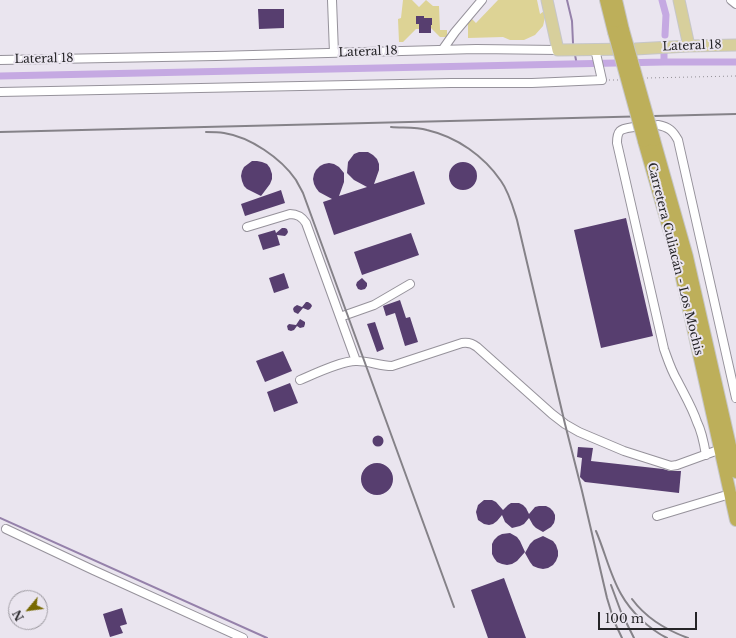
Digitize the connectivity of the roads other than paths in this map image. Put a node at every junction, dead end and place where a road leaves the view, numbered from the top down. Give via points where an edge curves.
1 (332, 0) edge
2 (482, 0) edge
3 (547, 0) edge
4 (606, 0) edge
5 (616, 0) edge
6 (679, 0) edge
7 (731, 0) edge
8 (736, 4) edge
9 (618, 31) junction
10 (736, 45) edge
11 (689, 46) junction
12 (443, 49) junction
13 (558, 50) junction
14 (596, 52) junction
15 (334, 53) junction
16 (0, 60) edge
17 (0, 92) edge
18 (649, 140) junction
19 (247, 227) dead end
20 (410, 284) dead end
21 (340, 317) junction
22 (356, 361) junction
23 (300, 380) dead end
24 (736, 398) edge
25 (721, 449) junction
26 (706, 454) junction
27 (736, 472) edge
28 (730, 494) junction
29 (657, 516) dead end
30 (736, 520) edge
31 (6, 529) dead end
32 (243, 638) edge

1 - 15 street
2 - 12 street
3 - 13 main road
4 - 9 highway, Carretera Culiacán - Los Mochis
5 - 9 highway, Carretera Culiacán - Los Mochis
6 - 11 main road
7 - 8 street
9 - 18 highway, Carretera Culiacán - Los Mochis, bridge
10 - 11 main road, Lateral 18
11 - 14 main road, Lateral 18
12 - 13 street, Lateral 18
12 - 15 street, Lateral 18
13 - 14 main road, Lateral 18
14 - 17 street via 602,77 532,83
15 - 16 street, Lateral 18
18 - 25 highway, Carretera Culiacán - Los Mochis
18 - 27 highway, Carretera Culiacán - Los Mochis via 687,257
19 - 21 street via 290,214 302,217
20 - 21 street via 374,305
21 - 22 street
22 - 23 street via 345,362
22 - 26 street via 392,366 467,342 473,344 552,414 579,432 624,451 671,466
24 - 26 street via 678,140 670,129 664,126 624,128 617,136 617,143 664,349 702,434
25 - 26 street
25 - 28 highway, Carretera Culiacán - Los Mochis
28 - 29 street
28 - 30 highway, Carretera Culiacán - Los Mochis
31 - 32 street

